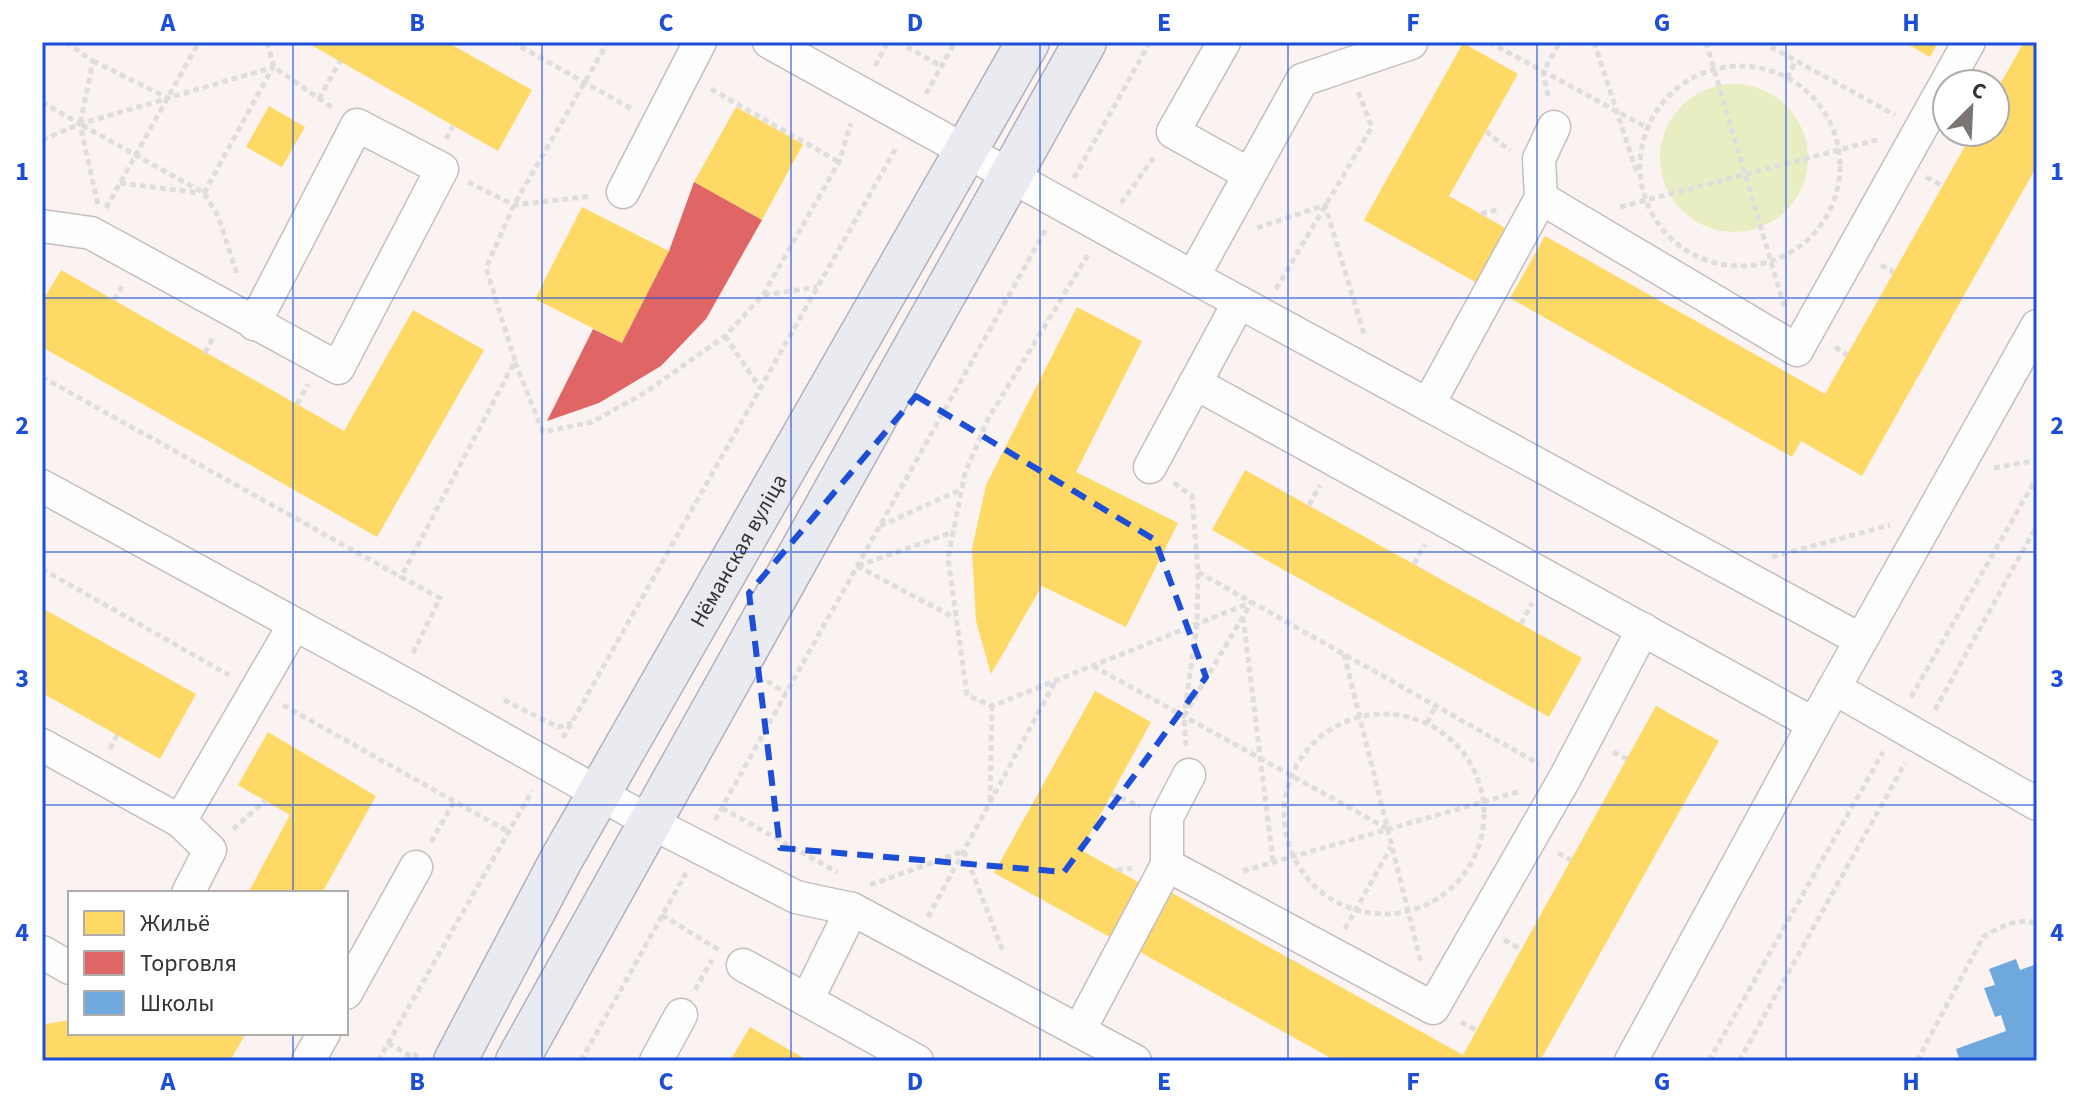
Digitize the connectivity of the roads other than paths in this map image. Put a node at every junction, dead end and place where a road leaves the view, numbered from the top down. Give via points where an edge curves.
1 (700, 42) edge
2 (1028, 42) edge
3 (1085, 42) edge
4 (1224, 42) edge
5 (1969, 42) edge
6 (773, 43) edge
7 (1411, 43) edge
8 (1554, 127) dead end
9 (965, 151) junction
10 (1249, 174) junction
11 (1009, 175) junction
12 (623, 192) road end
13 (1541, 198) junction
14 (42, 226) edge
15 (1193, 277) junction
16 (1250, 308) junction
17 (254, 324) junction
18 (2033, 342) edge
19 (1195, 383) junction
20 (1428, 405) junction
21 (1150, 467) road end
22 (42, 486) edge
23 (294, 625) junction
24 (1643, 629) junction
25 (1861, 640) junction
26 (1834, 688) junction
27 (1814, 724) junction
28 (42, 745) edge
29 (1189, 775) road end
30 (599, 794) junction
31 (2037, 804) edge
32 (180, 821) junction
33 (650, 822) junction
34 (1167, 865) junction
35 (416, 867) road end
36 (189, 891) edge
37 (858, 898) junction
38 (42, 952) edge
39 (730, 957) road end
40 (68, 967) edge
41 (348, 989) edge
42 (807, 1000) junction
43 (681, 1015) road end
44 (1079, 1031) junction
45 (323, 1035) edge
46 (434, 1060) edge
47 (912, 1060) edge
48 (308, 1061) edge
49 (517, 1061) edge
50 (656, 1061) edge
51 (1135, 1061) edge
52 (1631, 1061) edge

1 - 12 lane
2 - 9 main road, Нёманская вуліца
3 - 11 main road
4 - 10 lane via 1173,132
5 - 13 lane via 1797,350
6 - 9 lane
7 - 10 lane via 1302,80
8 - 13 lane via 1539,159
9 - 11 lane
9 - 30 main road, Нёманская вуліца
10 - 15 lane
11 - 15 lane
11 - 33 main road
13 - 20 lane
14 - 17 lane via 91,233
15 - 16 lane
16 - 19 lane
16 - 20 lane
17 - 17 lane via 338,368 442,169 357,125
18 - 25 lane
19 - 21 lane
19 - 24 lane
20 - 25 lane
22 - 23 lane
23 - 30 lane
23 - 32 lane
24 - 27 lane
24 - 34 lane via 1433,1008
25 - 26 lane
26 - 27 lane
26 - 31 lane
27 - 52 lane
28 - 32 lane
29 - 34 lane via 1167,817
30 - 33 lane
30 - 46 main road, Нёманская вуліца
32 - 36 lane via 210,850
33 - 37 lane via 796,897
33 - 49 main road
34 - 44 lane
35 - 41 lane
37 - 42 lane
37 - 44 lane via 914,943
38 - 40 lane
39 - 42 lane
42 - 47 lane
43 - 50 lane
44 - 51 lane
45 - 48 lane

